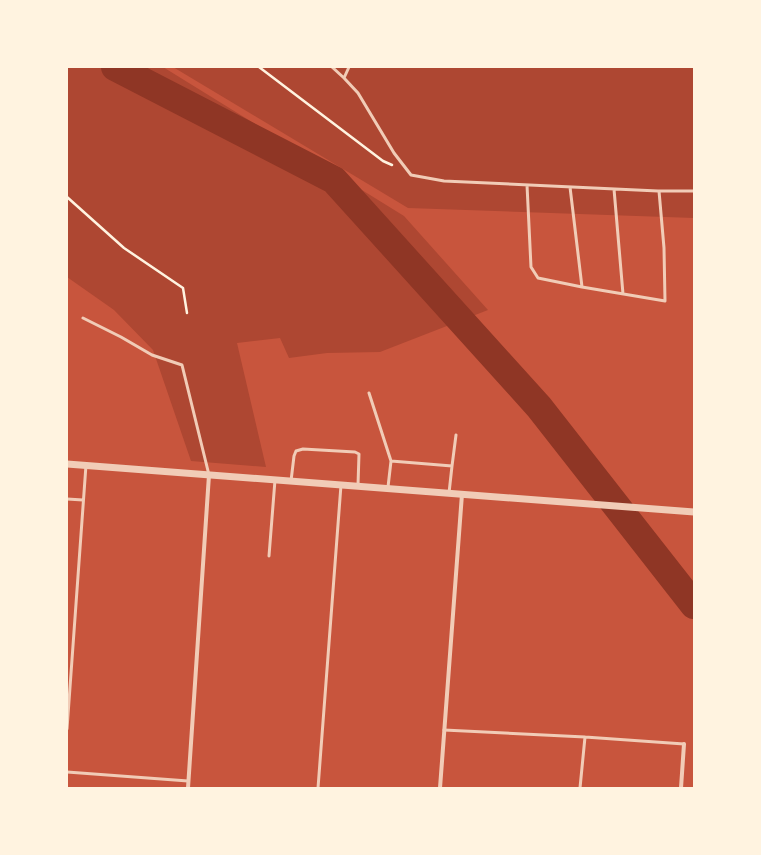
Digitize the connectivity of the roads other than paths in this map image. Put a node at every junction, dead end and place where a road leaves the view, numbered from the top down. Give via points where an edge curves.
1 (332, 67) edge
2 (349, 67) edge
3 (344, 78) junction
4 (527, 185) junction
5 (570, 187) junction
6 (614, 189) junction
7 (694, 191) edge
8 (659, 192) junction
9 (582, 287) junction
10 (623, 294) junction
11 (83, 318) dead end
12 (369, 392) dead end
13 (456, 435) dead end
14 (391, 461) junction
15 (67, 464) edge
16 (86, 465) junction
17 (452, 466) junction
18 (209, 475) junction
19 (275, 480) junction
20 (291, 481) junction
21 (340, 485) junction
22 (358, 486) junction
23 (387, 488) junction
24 (449, 493) junction
25 (462, 494) junction
26 (67, 499) edge
27 (83, 500) junction
28 (694, 512) edge
29 (269, 556) dead end
30 (67, 729) edge
31 (444, 730) junction
32 (584, 738) junction
33 (684, 744) joint
34 (67, 772) edge
35 (188, 781) junction
36 (188, 788) edge
37 (318, 788) edge
38 (440, 788) edge
39 (580, 788) edge
40 (681, 788) edge

1 - 3 lane
2 - 3 lane
3 - 4 lane via 358,93 394,153 411,175 444,181
4 - 5 lane
4 - 9 lane via 531,268 538,278
5 - 6 lane
5 - 9 lane
6 - 8 lane
6 - 10 lane
7 - 8 lane
8 - 10 lane via 665,301
9 - 10 lane
11 - 18 lane via 152,355 182,365
12 - 14 lane
13 - 17 lane
14 - 17 lane
14 - 23 lane
15 - 16 street
16 - 18 street
16 - 27 lane
17 - 24 lane
18 - 19 street
18 - 35 street
19 - 20 street
19 - 29 lane
20 - 21 street
20 - 22 lane via 296,451 303,449 355,452 359,454 360,459
21 - 22 street
21 - 37 lane
22 - 23 street
23 - 24 street
24 - 25 street
25 - 28 street
25 - 31 street
26 - 27 lane
27 - 30 lane
31 - 32 lane
31 - 38 street
32 - 33 lane
32 - 39 lane
33 - 40 street
34 - 35 lane
35 - 36 street

